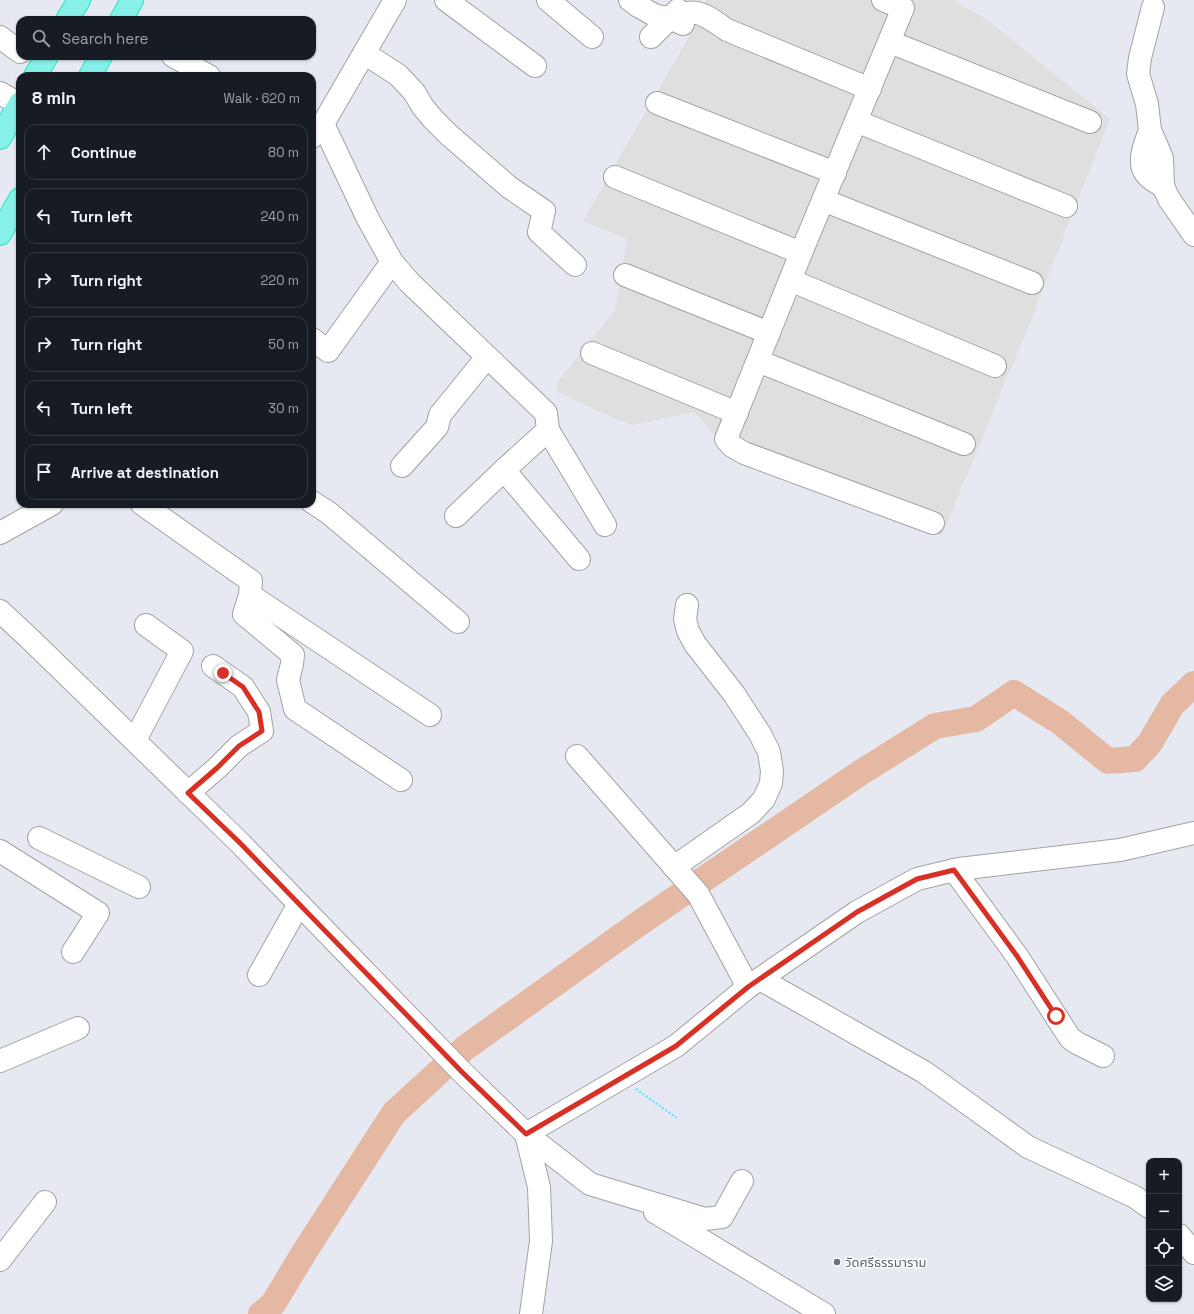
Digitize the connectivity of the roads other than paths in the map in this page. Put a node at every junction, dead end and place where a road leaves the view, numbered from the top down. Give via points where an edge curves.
1 (79, 0) edge
2 (132, 0) edge
3 (395, 0) edge
4 (446, 0) edge
5 (548, 0) edge
6 (630, 0) edge
7 (689, 0) edge
8 (883, 0) edge
9 (1153, 6) dead end
10 (69, 16) edge
11 (123, 16) edge
12 (670, 18) junction
13 (0, 37) edge
14 (592, 37) dead end
15 (651, 37) dead end
16 (890, 42) junction
17 (16, 49) edge
18 (364, 53) junction
19 (99, 60) edge
20 (180, 60) edge
21 (534, 66) dead end
22 (92, 72) edge
23 (202, 72) edge
24 (870, 89) junction
25 (0, 93) edge
26 (16, 102) edge
27 (657, 104) dead end
28 (16, 111) edge
29 (856, 121) junction
30 (1090, 122) dead end
31 (316, 130) edge
32 (316, 134) edge
33 (0, 138) edge
34 (835, 173) junction
35 (615, 177) dead end
36 (823, 200) junction
37 (16, 206) edge
38 (1066, 206) dead end
39 (0, 234) edge
40 (1194, 235) edge
41 (801, 253) junction
42 (392, 262) junction
43 (575, 265) dead end
44 (625, 275) dead end
45 (790, 280) junction
46 (1032, 283) dead end
47 (769, 333) junction
48 (316, 342) edge
49 (592, 353) dead end
50 (487, 357) junction
51 (758, 360) junction
52 (996, 366) dead end
53 (737, 413) junction
54 (548, 430) junction
55 (964, 444) dead end
56 (402, 466) dead end
57 (504, 470) junction
58 (316, 505) edge
59 (45, 508) edge
60 (148, 508) edge
61 (456, 516) dead end
62 (933, 523) dead end
63 (605, 525) dead end
64 (0, 533) edge
65 (579, 559) dead end
66 (250, 594) junction
67 (687, 606) dead end
68 (0, 611) edge
69 (458, 622) dead end
70 (146, 625) dead end
71 (213, 666) dead end
72 (430, 715) dead end
73 (135, 740) junction
74 (577, 756) dead end
75 (402, 780) dead end
76 (188, 793) junction
77 (1194, 833) edge
78 (39, 838) dead end
79 (0, 851) edge
80 (67, 852) junction
81 (954, 870) junction
82 (679, 873) junction
83 (50, 882) junction
84 (139, 887) dead end
85 (299, 904) junction
86 (72, 952) dead end
87 (259, 975) dead end
88 (754, 983) junction
89 (78, 1028) dead end
90 (1103, 1056) dead end
91 (0, 1061) edge
92 (526, 1134) junction
93 (742, 1181) dead end
94 (627, 1195) junction
95 (45, 1202) dead end
96 (1146, 1205) edge
97 (1182, 1239) edge
98 (1194, 1253) edge
99 (0, 1260) edge
100 (531, 1314) edge
101 (824, 1314) edge

1 - 10 highway
2 - 11 highway
3 - 18 street
4 - 21 street
5 - 14 street
6 - 12 street via 656,16
7 - 12 street
8 - 16 street via 903,8
9 - 40 street via 1138,74 1147,104 1150,130 1142,151 1143,167 1148,177 1163,186
12 - 15 street
12 - 24 street via 683,12 700,13 727,30
13 - 17 street
16 - 24 street
16 - 30 street
18 - 31 street
18 - 43 street via 398,74 448,135 544,212 539,232
19 - 22 highway
20 - 23 street
24 - 29 street
25 - 26 street
27 - 34 street
28 - 33 highway
29 - 34 street
29 - 38 street
32 - 42 street
34 - 36 street
35 - 41 street
36 - 41 street
36 - 46 street
37 - 39 highway
41 - 45 street
42 - 48 street via 328,351
42 - 50 street via 410,283
44 - 47 street
45 - 47 street
45 - 52 street
47 - 51 street
49 - 53 street
50 - 54 street via 546,413
50 - 56 street via 440,415 436,427
51 - 53 street
51 - 55 street
53 - 62 street via 726,440 744,453
54 - 57 street
54 - 63 street
57 - 61 street
57 - 65 street
58 - 69 street
59 - 64 street
60 - 66 street via 250,582
66 - 72 street
66 - 75 street via 244,614 293,655 288,680 295,709
67 - 82 street via 685,619 695,644 734,694 769,752 771,783 764,799 751,813
68 - 73 street
70 - 73 street via 182,651
71 - 76 street via 243,687 259,712 262,731 239,746
73 - 76 street
74 - 82 street
76 - 85 street
77 - 81 street via 1120,850
78 - 80 street
79 - 83 street
80 - 83 street
80 - 84 street
81 - 88 street via 917,879 857,912
81 - 90 street via 1017,956 1070,1038
82 - 88 street via 698,894
83 - 86 street via 98,913
85 - 87 street
85 - 92 street
88 - 92 street via 676,1046
88 - 96 street via 924,1072 1028,1147 1135,1197
89 - 91 street
92 - 94 street via 590,1184
92 - 100 street via 539,1188 541,1241
93 - 94 street via 722,1217 704,1219
94 - 101 street
95 - 99 street
97 - 98 street

